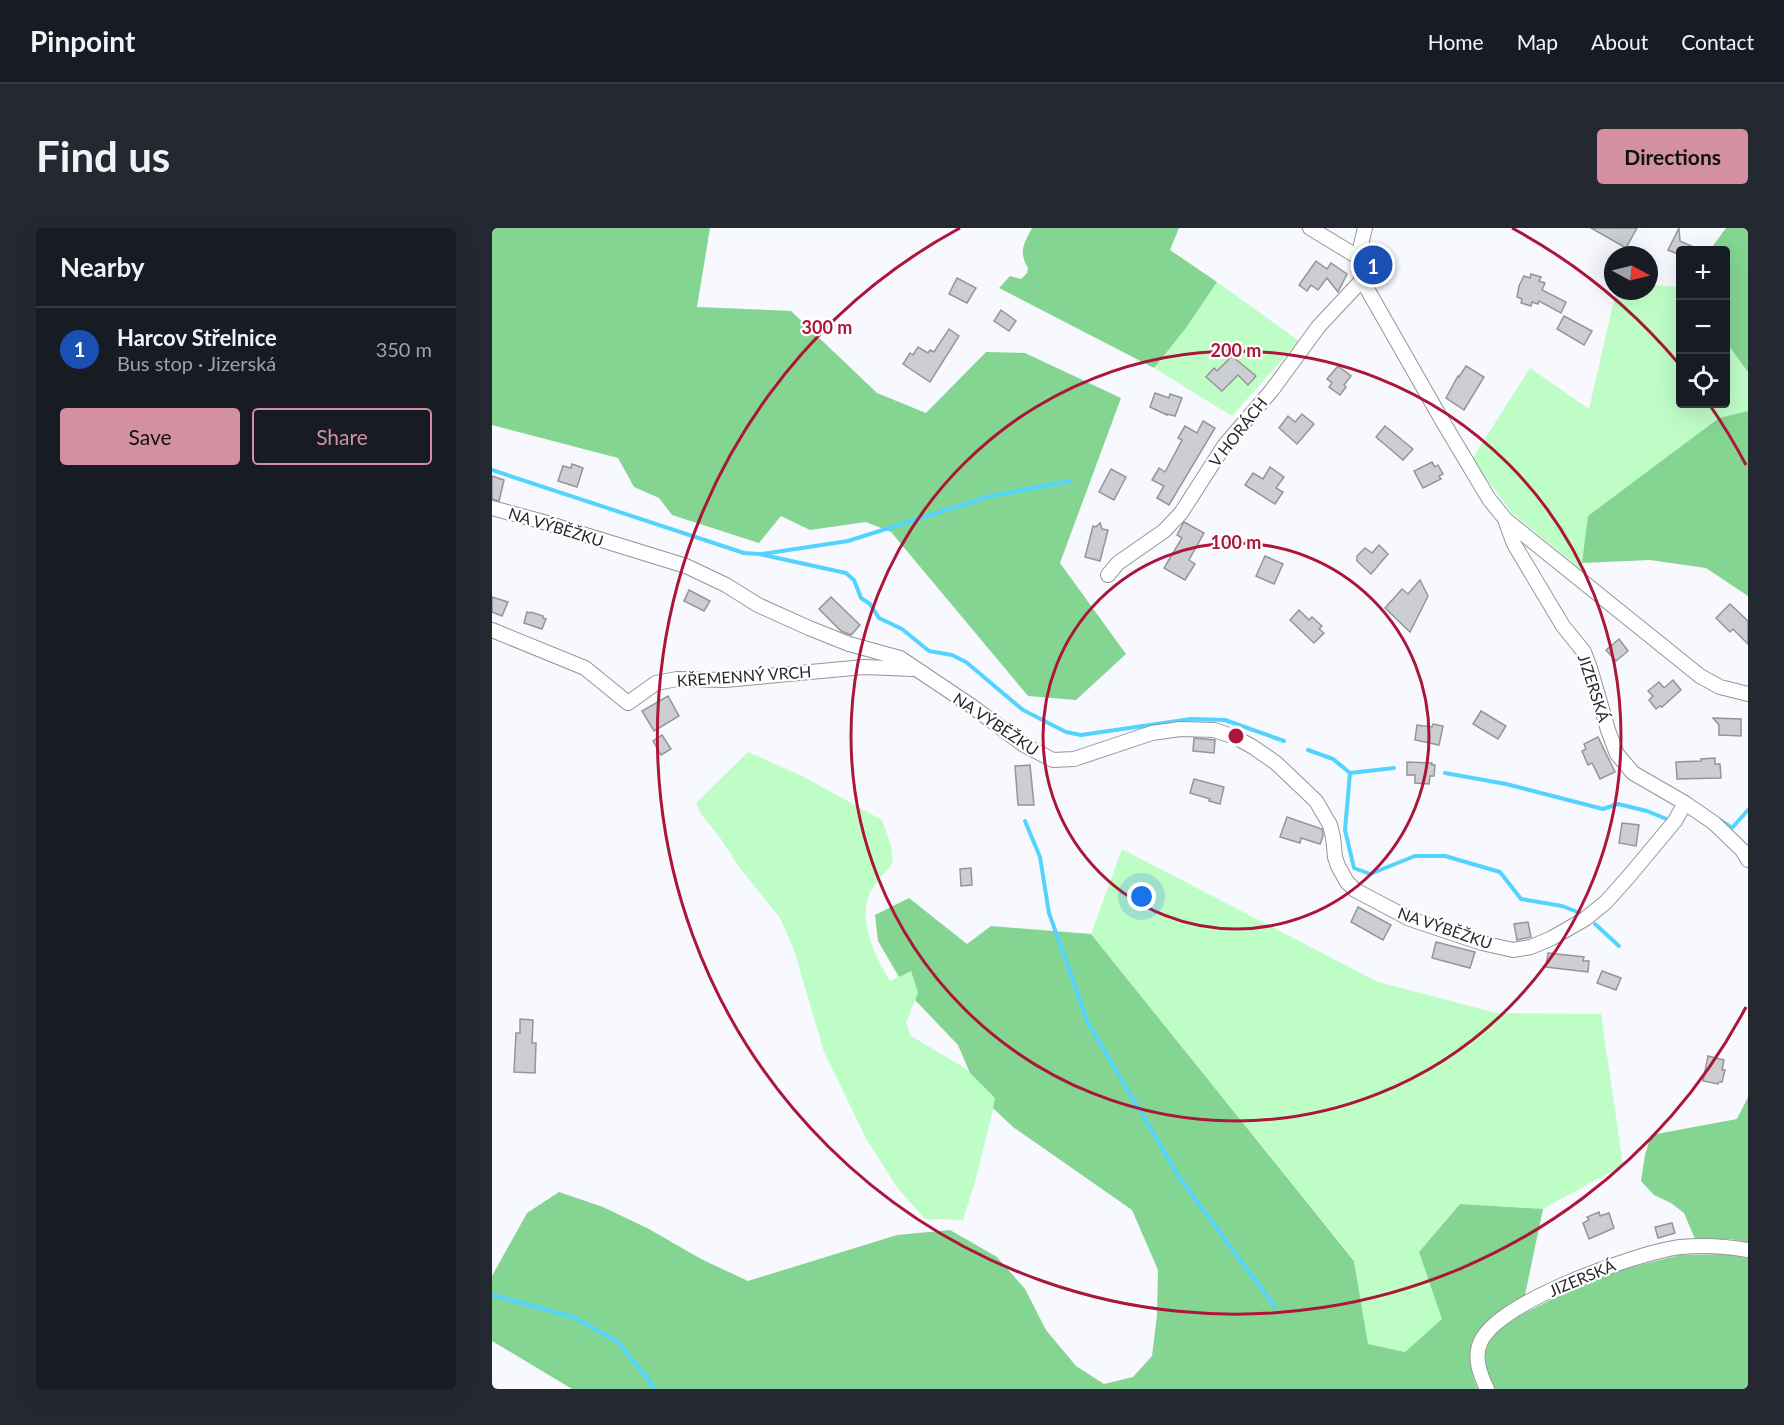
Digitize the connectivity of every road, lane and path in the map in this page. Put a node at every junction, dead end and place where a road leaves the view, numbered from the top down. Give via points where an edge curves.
1 (1310, 228) edge
2 (1365, 228) edge
3 (1358, 257) junction
4 (1362, 280) junction
5 (492, 508) edge
6 (1506, 520) junction
7 (1107, 574) dead end
8 (492, 630) edge
9 (915, 669) junction
10 (1748, 694) edge
11 (1685, 803) junction
12 (1748, 860) edge
13 (1748, 1250) edge
14 (1487, 1389) edge

1 - 3 street
2 - 3 street, JIZERSKÁ
3 - 4 street, JIZERSKÁ
4 - 6 street, JIZERSKÁ via 1489,499
4 - 7 street, V HORÁCH via 1319,326 1224,446 1181,513 1164,531
5 - 9 street, NA VÝBĚŽKU via 686,566 799,624 849,644 900,658
6 - 10 street, JIZERSKÁ via 1700,676 1720,687
6 - 11 street, JIZERSKÁ via 1514,544 1563,626 1584,652 1617,754 1633,773
8 - 9 street, KŘEMENNÝ VRCH via 585,668 628,703 656,683 677,679 725,680 864,667
9 - 11 street, NA VÝBĚŽKU via 1024,745 1053,760 1074,759 1152,733 1180,729 1214,730 1235,737 1276,764 1316,801 1330,825 1338,867 1355,890 1410,919 1513,950 1552,938 1597,911 1668,830
11 - 12 street via 1714,824
13 - 14 street, JIZERSKÁ via 1730,1246 1679,1247 1618,1263 1579,1276 1506,1314 1491,1326 1477,1354 1479,1372

